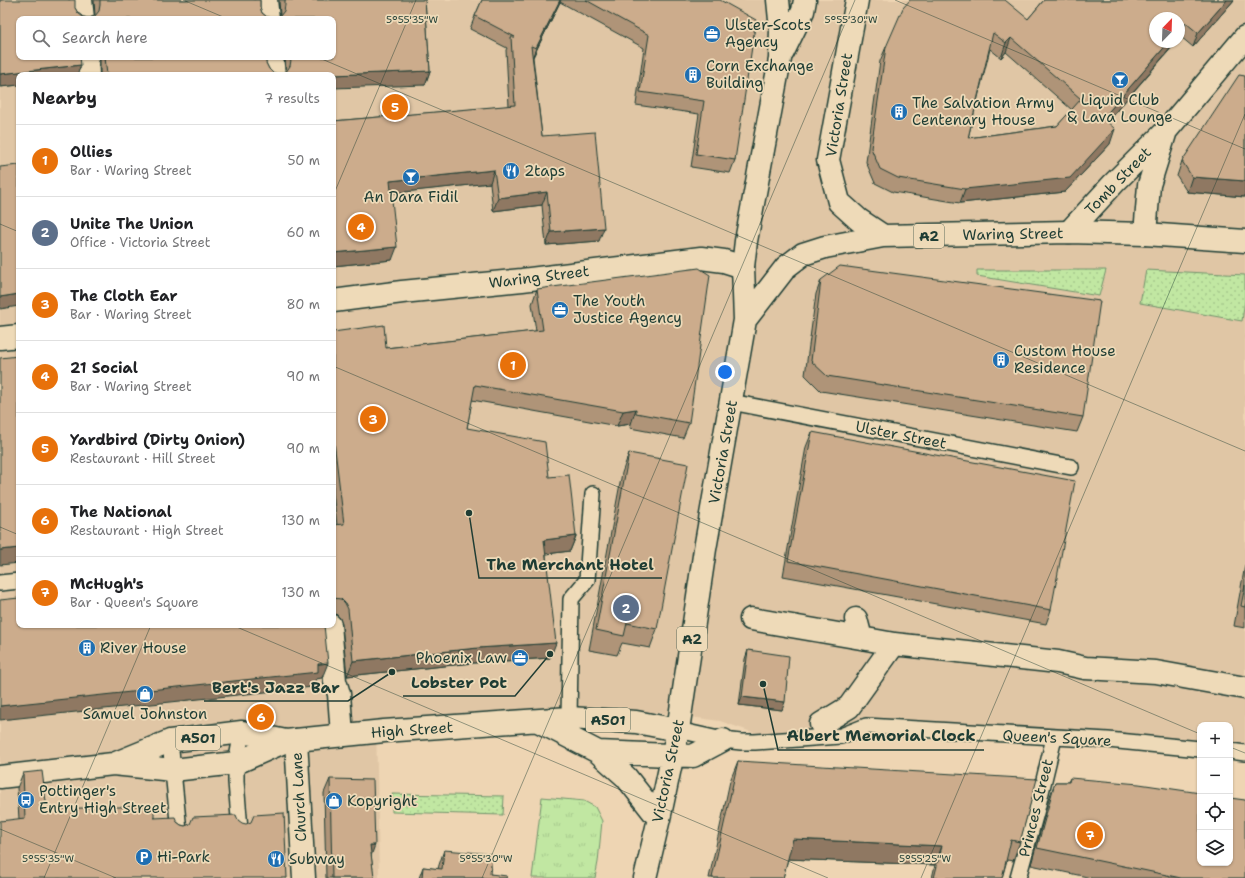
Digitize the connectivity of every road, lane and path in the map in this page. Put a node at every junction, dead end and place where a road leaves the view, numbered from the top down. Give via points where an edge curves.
1 (81, 0) edge
2 (266, 0) edge
3 (778, 0) edge
4 (805, 0) edge
5 (857, 0) edge
6 (83, 16) edge
7 (268, 16) edge
8 (1245, 37) edge
9 (780, 59) junction
10 (86, 60) edge
11 (272, 60) edge
12 (88, 72) edge
13 (274, 72) edge
14 (1166, 131) junction
15 (1069, 232) junction
16 (1145, 234) junction
17 (883, 236) junction
18 (1245, 241) edge
19 (743, 267) junction
20 (336, 301) edge
21 (745, 320) junction
22 (16, 336) edge
23 (0, 338) edge
24 (731, 402) junction
25 (1071, 467) dead end
26 (593, 494) dead end
27 (16, 581) edge
28 (0, 583) edge
29 (751, 620) dead end
30 (330, 628) edge
31 (894, 644) junction
32 (1245, 688) edge
33 (569, 718) junction
34 (538, 721) junction
35 (821, 724) dead end
36 (678, 730) junction
37 (242, 732) junction
38 (342, 735) junction
39 (1054, 738) junction
40 (291, 740) junction
41 (723, 740) junction
42 (170, 741) junction
43 (1197, 749) edge
44 (1233, 751) edge
45 (598, 752) junction
46 (1245, 753) edge
47 (673, 755) junction
48 (236, 763) junction
49 (113, 764) junction
50 (173, 770) junction
51 (0, 778) edge
52 (658, 819) junction
53 (240, 829) edge
54 (179, 831) edge
55 (304, 878) edge
56 (645, 878) edge
57 (1018, 878) edge

1 - 6 main road
2 - 7 main road
3 - 9 main road, Victoria Street / A2
4 - 9 main road via 803,11
5 - 17 main road, Victoria Street via 828,160 839,202 859,220
8 - 14 main road, Tomb Street
9 - 19 main road, Victoria Street / A2
10 - 12 main road
11 - 13 main road
14 - 15 main road, Tomb Street
14 - 16 main road, Tomb Street via 1149,185
15 - 16 main road, Waring Street / A2
15 - 17 main road, Waring Street / A2
16 - 18 main road, A2
17 - 21 main road, Waring Street / A2 via 803,254 786,267
19 - 20 main road, Waring Street via 724,260 701,258
19 - 21 main road, Victoria Street / A2
21 - 24 main road, Victoria Street / A2
22 - 23 main road
24 - 25 lane, Ulster Street
24 - 36 main road, Victoria Street / A2
26 - 33 lane via 587,580 571,599
27 - 28 lane
29 - 31 main road via 859,629
30 - 38 main road
31 - 32 main road via 1058,662 1085,668 1156,672
31 - 35 main road via 849,707
33 - 34 main road, High Street / A501
33 - 36 main road, High Street / A501 via 636,722
34 - 38 main road, High Street / A501
34 - 45 main road, A501
36 - 41 lane, Queen's Square
36 - 47 main road, Victoria Street / A2
37 - 40 main road, High Street / A501
37 - 42 main road, High Street / A501
37 - 48 lane
38 - 40 main road, High Street / A501
39 - 41 lane, Queen's Square via 866,726 841,736 756,742
39 - 43 lane, Queen's Square via 1108,740
39 - 57 lane, Princes Street
40 - 48 main road, High Street / A501
40 - 55 main road, Church Lane
41 - 47 main road via 693,756
42 - 49 main road, High Street / A501
42 - 50 lane
44 - 46 lane
45 - 47 main road
45 - 52 main road, A501 via 626,777
47 - 52 main road, Victoria Street / A2
48 - 50 main road, High Street / A501
48 - 53 lane
49 - 50 main road, High Street / A501
49 - 51 main road, High Street / A501
50 - 54 lane
52 - 56 main road, Victoria Street / A2

